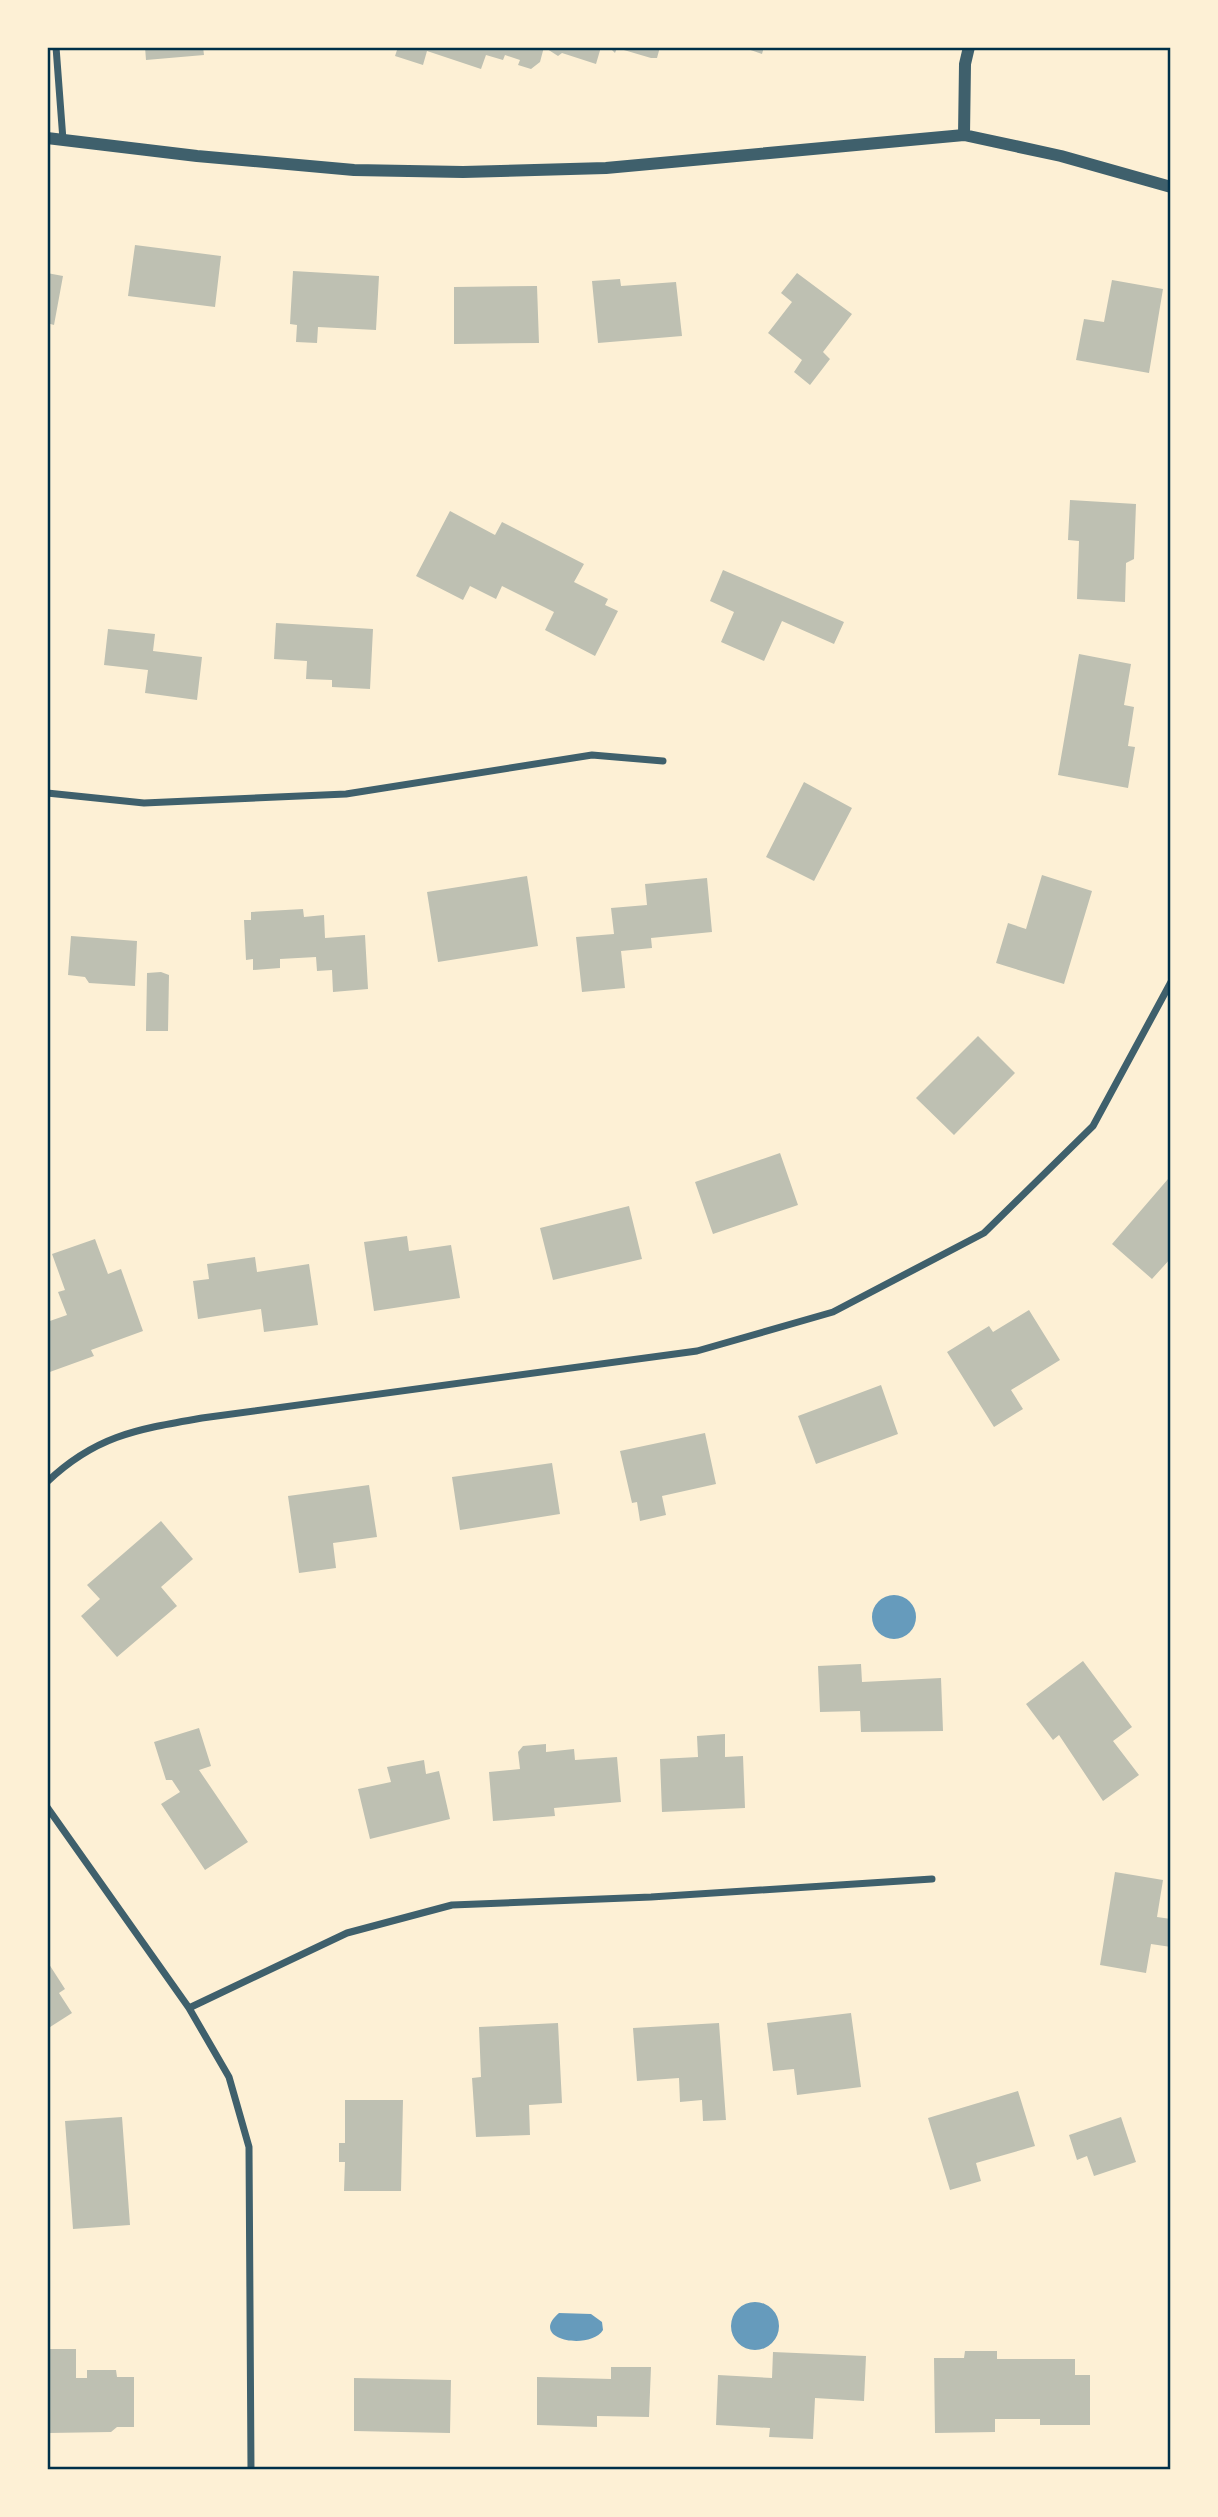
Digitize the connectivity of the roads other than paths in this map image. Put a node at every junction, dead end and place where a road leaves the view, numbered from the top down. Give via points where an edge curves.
1 (56, 47) edge
2 (969, 47) edge
3 (964, 135) junction
4 (47, 138) edge
5 (63, 140) junction
6 (1171, 187) edge
7 (663, 761) dead end
8 (47, 793) edge
9 (1171, 982) edge
10 (47, 1482) edge
11 (47, 1807) edge
12 (932, 1880) dead end
13 (189, 2008) junction
14 (251, 2470) edge

1 - 5 street
2 - 3 street
3 - 5 street via 606,168 463,172 354,170
3 - 6 street
4 - 5 street
7 - 8 street via 592,755 346,794 144,803
9 - 10 street via 1093,1126 984,1233 833,1312 697,1351 129,1431 100,1443
11 - 13 street
12 - 13 street via 452,1905 347,1933
13 - 14 street via 229,2077 249,2147

